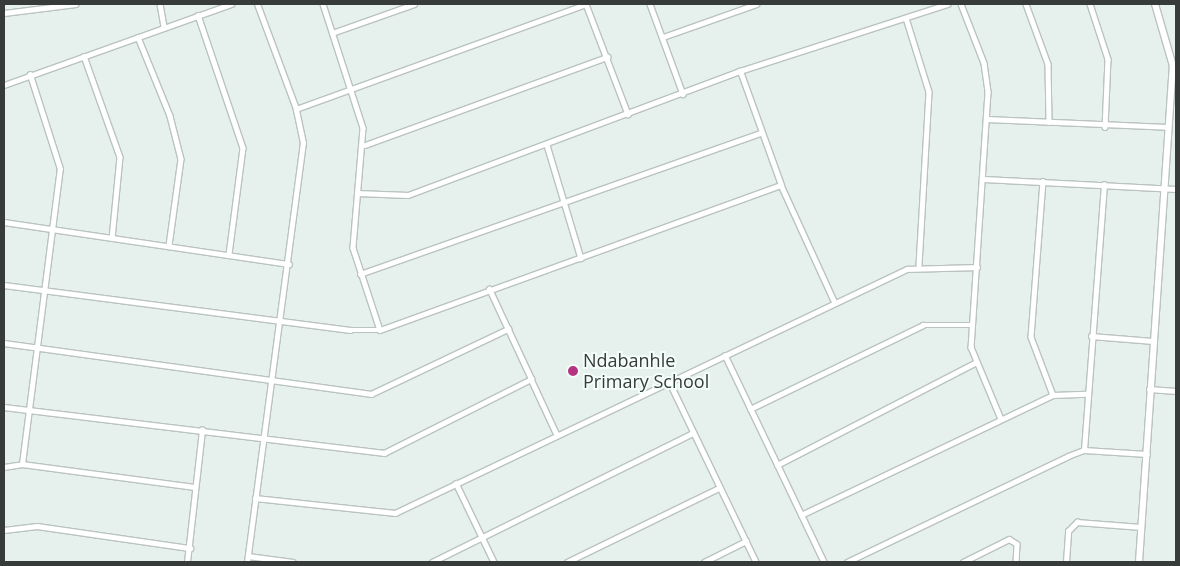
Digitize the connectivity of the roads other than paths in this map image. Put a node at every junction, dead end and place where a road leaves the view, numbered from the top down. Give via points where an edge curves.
1 (75, 4) edge
2 (160, 4) edge
3 (231, 4) edge
4 (257, 4) edge
5 (323, 4) edge
6 (414, 4) edge
7 (586, 4) edge
8 (650, 4) edge
9 (756, 4) edge
10 (947, 4) edge
11 (961, 4) edge
12 (1026, 4) edge
13 (1090, 4) edge
14 (1155, 4) edge
15 (4, 13) edge
16 (198, 15) junction
17 (906, 18) junction
18 (164, 27) junction
19 (332, 32) junction
20 (138, 37) junction
21 (662, 37) junction
22 (84, 56) junction
23 (607, 58) junction
24 (1174, 65) edge
25 (740, 71) junction
26 (30, 75) junction
27 (4, 85) edge
28 (351, 87) junction
29 (683, 94) junction
30 (296, 109) junction
31 (628, 114) junction
32 (987, 119) junction
33 (1049, 122) junction
34 (1167, 126) junction
35 (1105, 127) junction
36 (761, 133) junction
37 (364, 145) junction
38 (548, 145) junction
39 (984, 179) junction
40 (1043, 181) junction
41 (780, 185) junction
42 (1104, 185) junction
43 (1163, 188) junction
44 (1176, 189) edge
45 (357, 193) junction
46 (563, 203) junction
47 (4, 222) edge
48 (53, 230) junction
49 (112, 238) junction
50 (169, 246) junction
51 (229, 256) junction
52 (581, 258) junction
53 (289, 264) junction
54 (919, 265) junction
55 (977, 267) junction
56 (360, 274) junction
57 (4, 285) edge
58 (45, 287) junction
59 (489, 289) junction
60 (834, 301) junction
61 (282, 322) junction
62 (972, 325) junction
63 (508, 329) junction
64 (380, 330) junction
65 (1091, 336) junction
66 (1153, 341) junction
67 (4, 343) edge
68 (38, 347) junction
69 (724, 354) junction
70 (975, 363) junction
71 (531, 379) junction
72 (272, 381) junction
73 (669, 381) junction
74 (1149, 389) junction
75 (1176, 391) edge
76 (1053, 394) junction
77 (1086, 394) junction
78 (4, 407) edge
79 (30, 408) junction
80 (750, 409) junction
81 (1001, 419) junction
82 (202, 430) junction
83 (693, 433) junction
84 (557, 435) junction
85 (264, 438) junction
86 (1084, 450) junction
87 (1147, 454) junction
88 (22, 464) junction
89 (777, 464) junction
90 (4, 467) edge
91 (456, 482) junction
92 (194, 487) junction
93 (719, 488) junction
94 (255, 498) junction
95 (800, 515) junction
96 (1141, 527) junction
97 (4, 530) edge
98 (482, 537) junction
99 (746, 541) junction
100 (190, 548) junction
101 (248, 556) junction
102 (187, 562) edge
103 (247, 562) edge
104 (292, 562) edge
105 (434, 562) edge
106 (494, 562) edge
107 (567, 562) edge
108 (704, 562) edge
109 (756, 562) edge
110 (824, 562) edge
111 (847, 562) edge
112 (963, 562) edge
113 (1016, 562) edge
114 (1066, 562) edge
115 (1139, 562) edge

1 - 15 street
2 - 18 street
3 - 16 street
4 - 30 street
5 - 19 street
6 - 19 street
7 - 23 street
7 - 28 street
8 - 21 street
9 - 21 street
10 - 17 street
11 - 32 street via 984,63
12 - 33 street via 1048,64
13 - 35 street via 1108,59
14 - 24 street
16 - 18 street
16 - 51 street via 242,148
17 - 25 street
17 - 54 street via 929,92
18 - 20 street
19 - 28 street
20 - 22 street
20 - 50 street via 172,124 180,159
21 - 29 street
22 - 26 street
22 - 49 street via 120,157
23 - 31 street
23 - 37 street
24 - 34 street
25 - 29 street
25 - 36 street
26 - 27 street
26 - 48 street via 59,158
28 - 30 street
28 - 37 street
29 - 31 street
30 - 53 street via 303,150
31 - 38 street
32 - 33 street
32 - 39 street
33 - 35 street
34 - 35 street
34 - 43 street
36 - 41 street
36 - 46 street
37 - 45 street
38 - 45 street via 401,197
38 - 46 street
39 - 40 street
39 - 55 street
40 - 42 street
40 - 76 street via 1031,337
41 - 52 street
41 - 60 street
42 - 43 street
42 - 65 street
43 - 44 street
43 - 66 street
45 - 56 street via 352,235
46 - 52 street
46 - 56 street
47 - 48 street
48 - 49 street
48 - 58 street
49 - 50 street
50 - 51 street
51 - 53 street
52 - 59 street
53 - 61 street
54 - 55 street
54 - 60 street
55 - 62 street
56 - 64 street
57 - 58 street
58 - 61 street
58 - 68 street
59 - 63 street
59 - 64 street
60 - 69 street
61 - 64 street
61 - 72 street
62 - 70 street
62 - 80 street via 923,326
63 - 71 street
63 - 72 street via 372,394
65 - 66 street
65 - 77 street
66 - 74 street
67 - 68 street
68 - 72 street
68 - 79 street
69 - 73 street
69 - 80 street
70 - 81 street
70 - 89 street
71 - 84 street
71 - 85 street via 384,453
72 - 85 street
73 - 83 street
73 - 84 street
74 - 75 street
74 - 87 street
76 - 77 street
76 - 81 street
77 - 86 street
78 - 79 street
79 - 82 street
79 - 88 street
80 - 89 street
81 - 95 street
82 - 85 street
82 - 92 street
83 - 93 street
83 - 98 street
84 - 91 street
85 - 94 street
86 - 87 street
86 - 111 street
87 - 96 street
88 - 90 street
88 - 92 street
89 - 95 street
91 - 94 street via 395,513
91 - 98 street
92 - 100 street
93 - 99 street
93 - 107 street
94 - 101 street
95 - 110 street
96 - 114 street via 1077,522 1068,531
96 - 115 street
97 - 100 street via 37,526
98 - 105 street
98 - 106 street
99 - 108 street
99 - 109 street
100 - 102 street
101 - 103 street
101 - 104 street
112 - 113 street via 1009,539 1017,544

